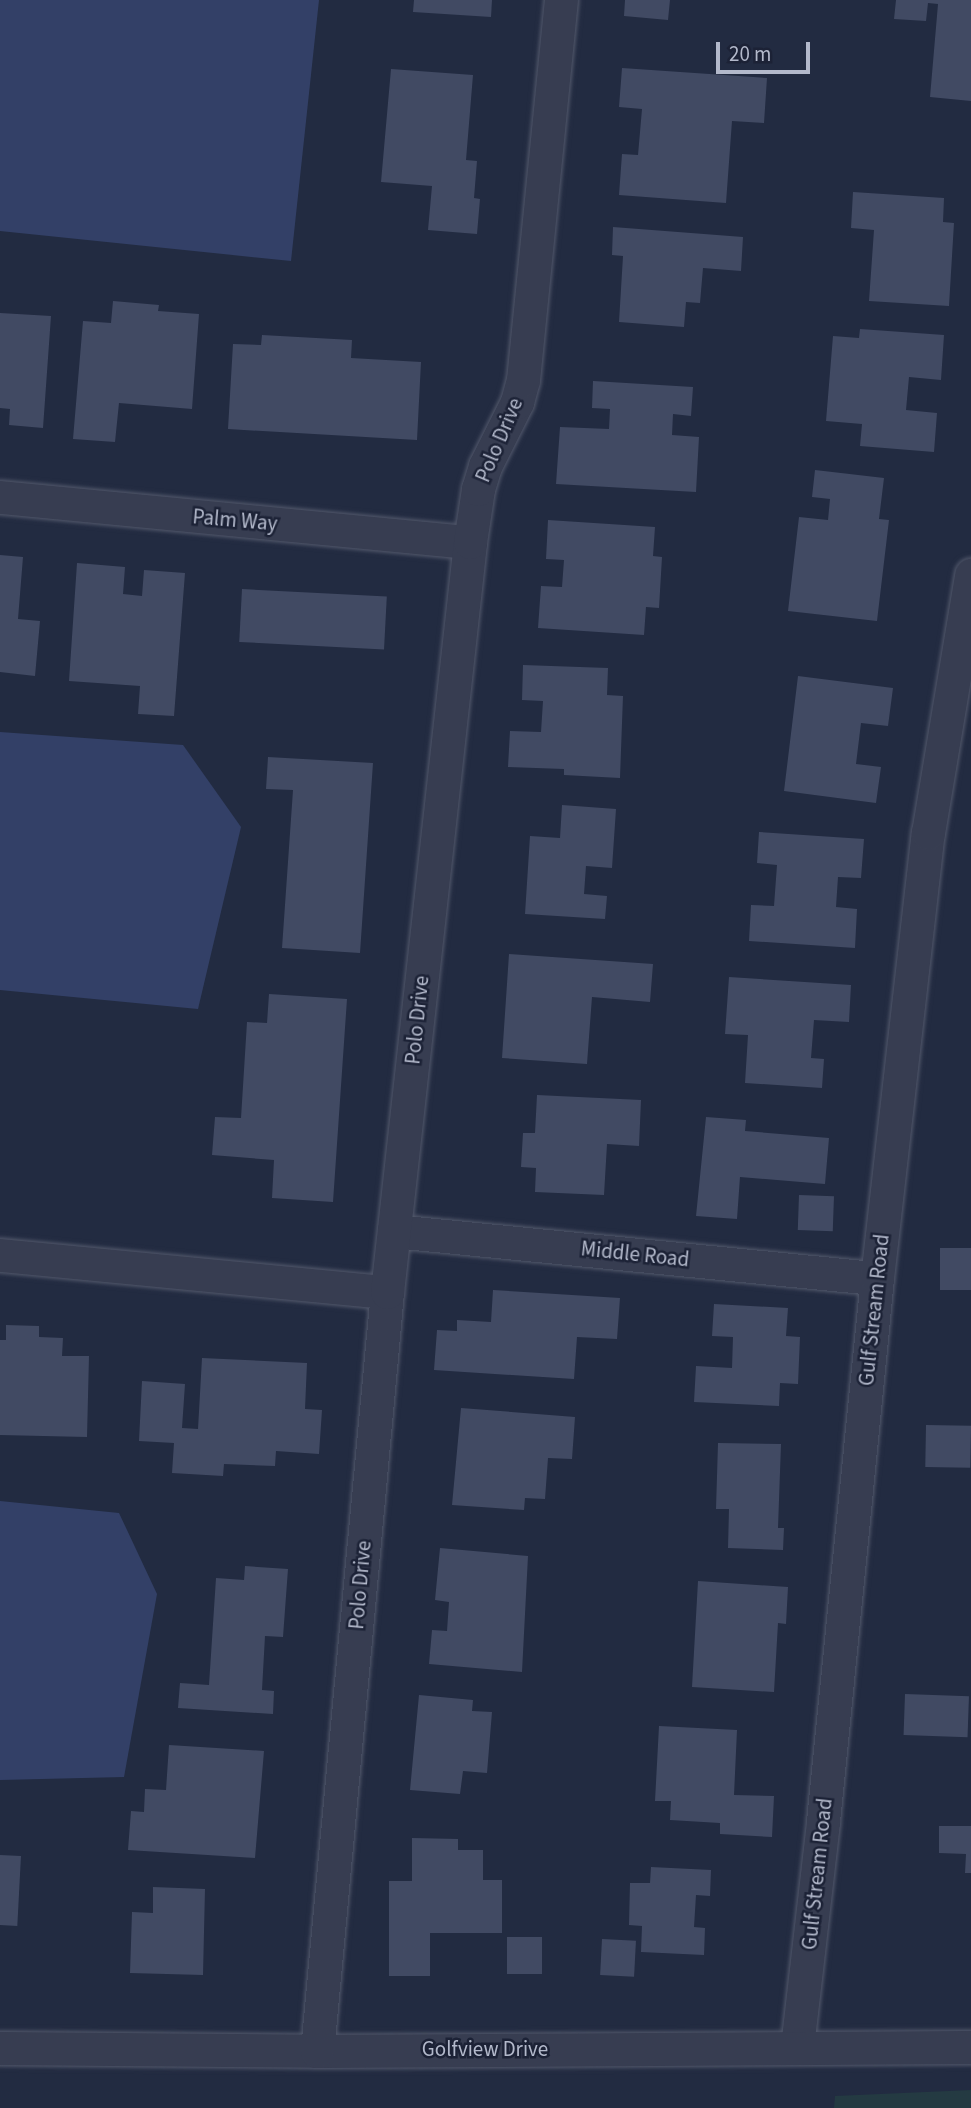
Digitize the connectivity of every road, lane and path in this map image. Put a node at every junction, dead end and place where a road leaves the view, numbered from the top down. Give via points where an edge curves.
1 (561, 0) edge
2 (0, 497) edge
3 (470, 542) junction
4 (971, 575) edge
5 (394, 1231) junction
6 (0, 1255) edge
7 (877, 1278) junction
8 (387, 1292) junction
9 (797, 2047) junction
10 (971, 2047) edge
11 (0, 2049) edge
12 (317, 2051) junction

1 - 3 street, Polo Drive via 523,380 485,466
2 - 3 street, Palm Way
3 - 5 street, Polo Drive
4 - 7 street, Gulf Stream Road via 928,833
5 - 7 street, Middle Road
5 - 8 street, Polo Drive
6 - 8 street
7 - 9 street, Gulf Stream Road
8 - 12 street, Polo Drive
9 - 10 street, Golfview Drive
9 - 12 street, Golfview Drive
11 - 12 street, Golfview Drive

